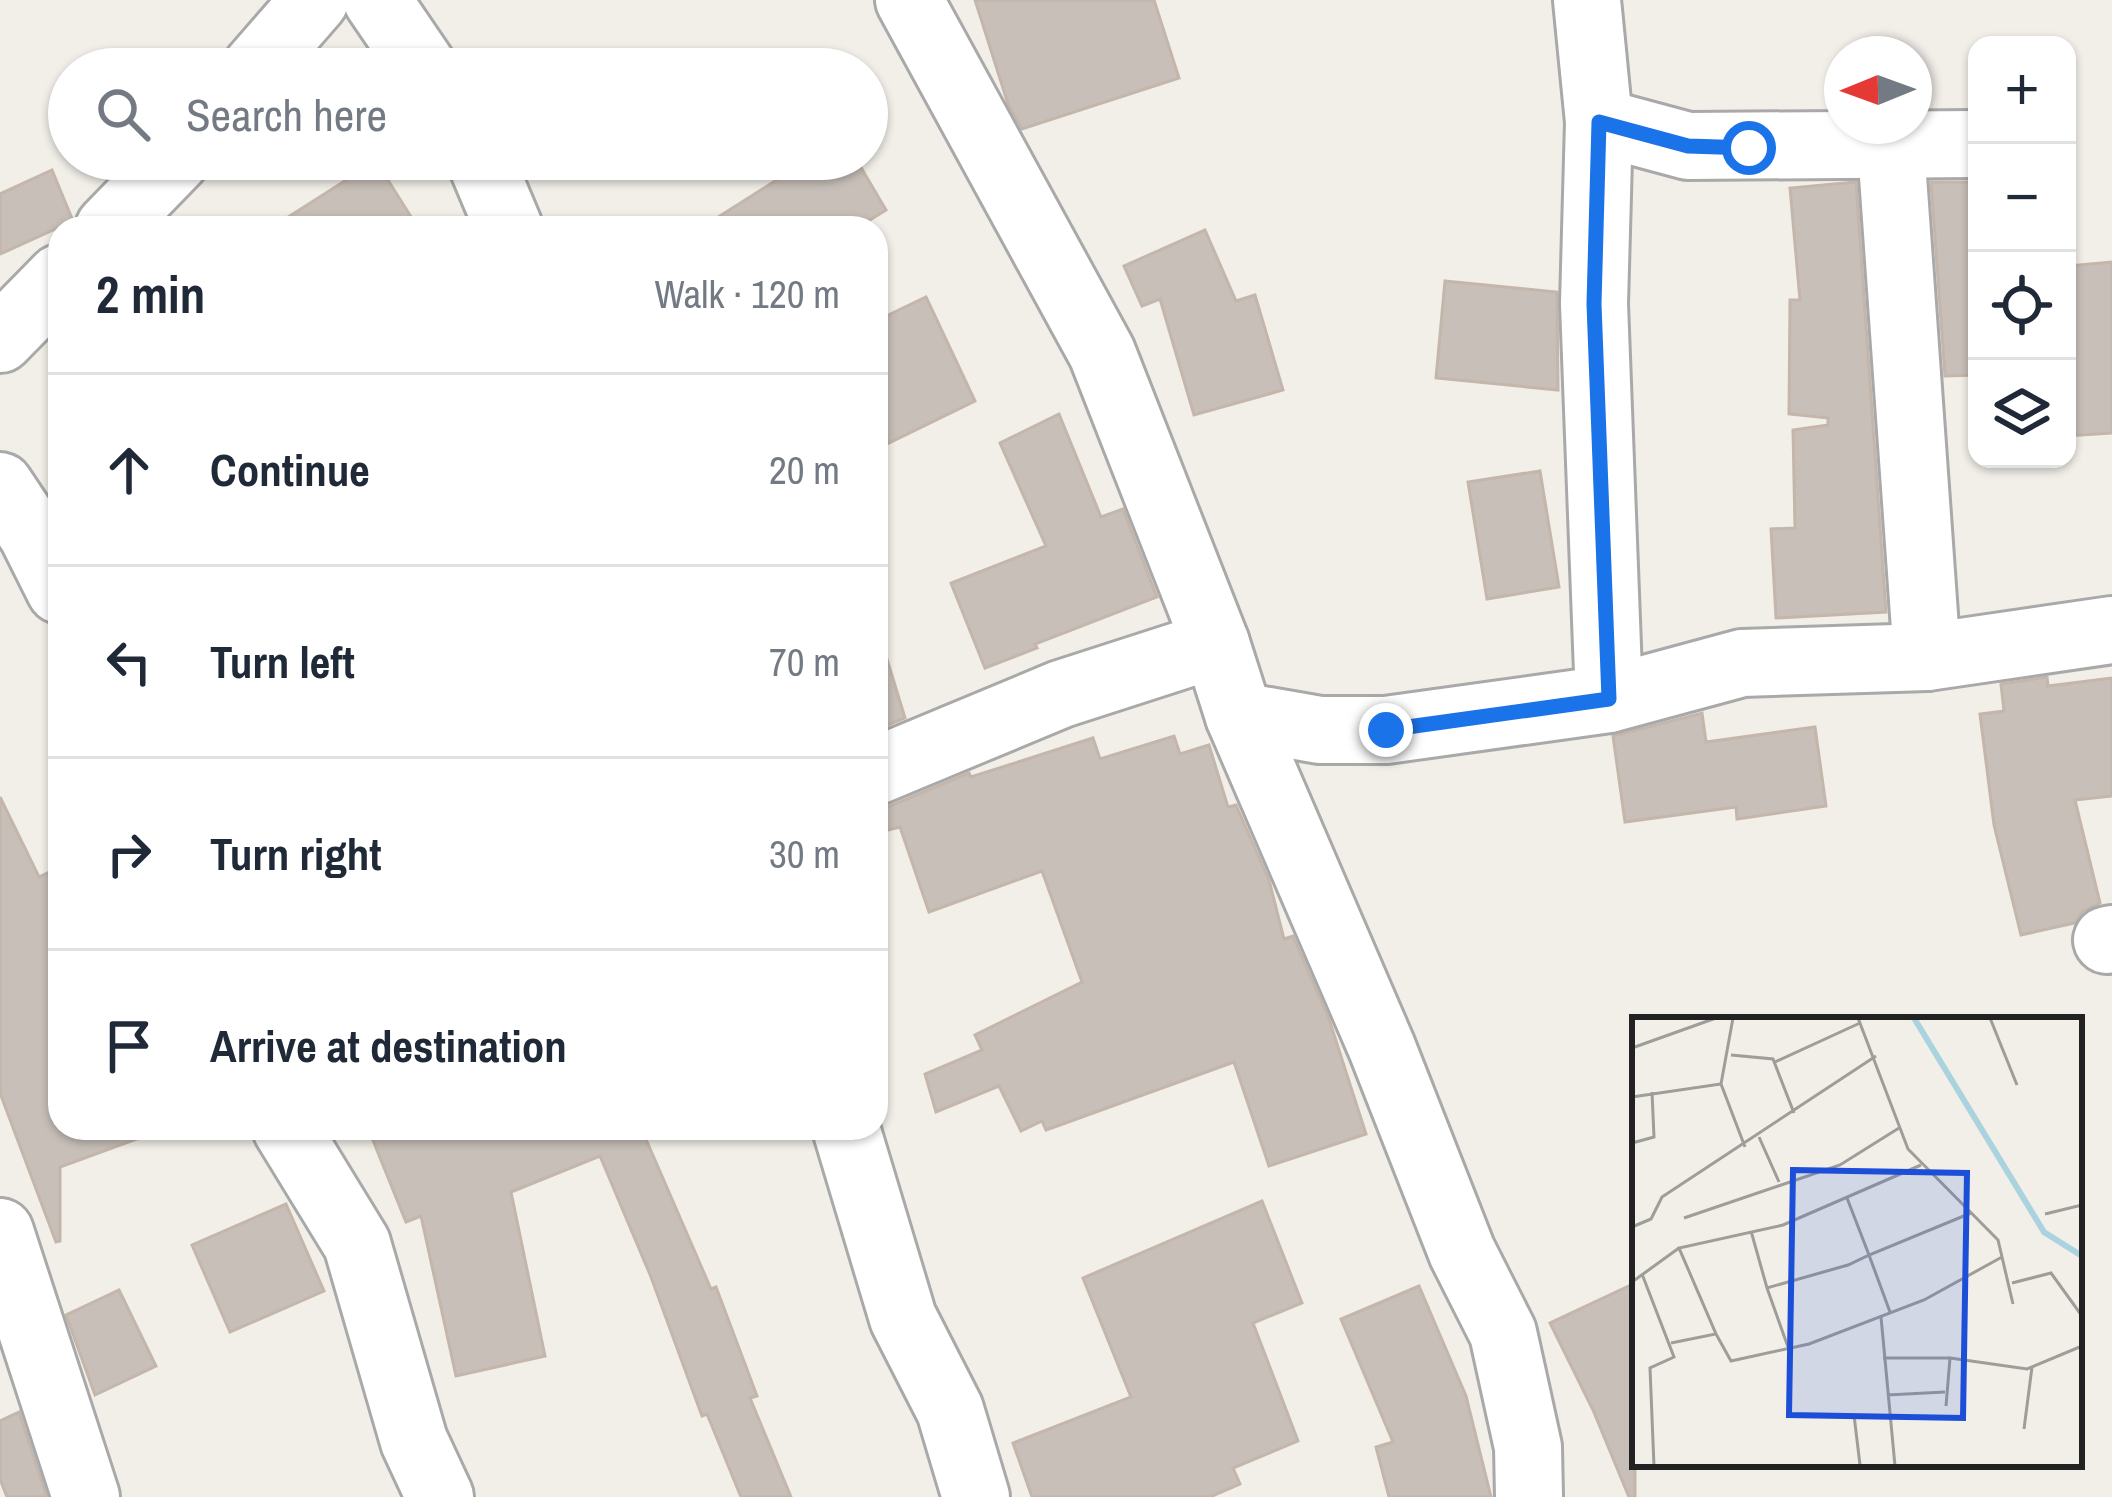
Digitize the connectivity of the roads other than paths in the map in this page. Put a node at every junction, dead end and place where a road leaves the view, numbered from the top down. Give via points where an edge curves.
1 (315, 0) edge
2 (377, 0) edge
3 (909, 0) edge
4 (1588, 0) edge
5 (273, 48) edge
6 (410, 48) edge
7 (1599, 122) junction
8 (1968, 145) edge
9 (1891, 148) junction
10 (156, 180) edge
11 (489, 180) edge
12 (121, 216) edge
13 (504, 216) edge
14 (48, 290) edge
15 (0, 339) edge
16 (0, 486) edge
17 (48, 566) edge
18 (2112, 629) edge
19 (1216, 644) junction
20 (1927, 657) junction
21 (1609, 699) junction
22 (1239, 716) junction
23 (888, 766) edge
24 (293, 1140) edge
25 (850, 1140) edge
26 (0, 1232) edge
27 (86, 1497) edge
28 (440, 1497) edge
29 (976, 1497) edge
30 (1529, 1497) edge

1 - 5 street
2 - 6 street
3 - 19 street via 1102,353
4 - 7 street
7 - 9 street via 1688,146
7 - 21 street via 1594,304
8 - 9 street
9 - 20 street
10 - 12 street
11 - 13 street
14 - 15 street
16 - 17 street
18 - 20 street
19 - 22 street
19 - 23 street via 1060,694
20 - 21 street via 1742,663
21 - 22 street via 1386,730 1320,730
22 - 30 street via 1503,1334 1528,1447
24 - 28 street via 357,1244 414,1442
25 - 29 street via 903,1318 950,1410
26 - 27 street

